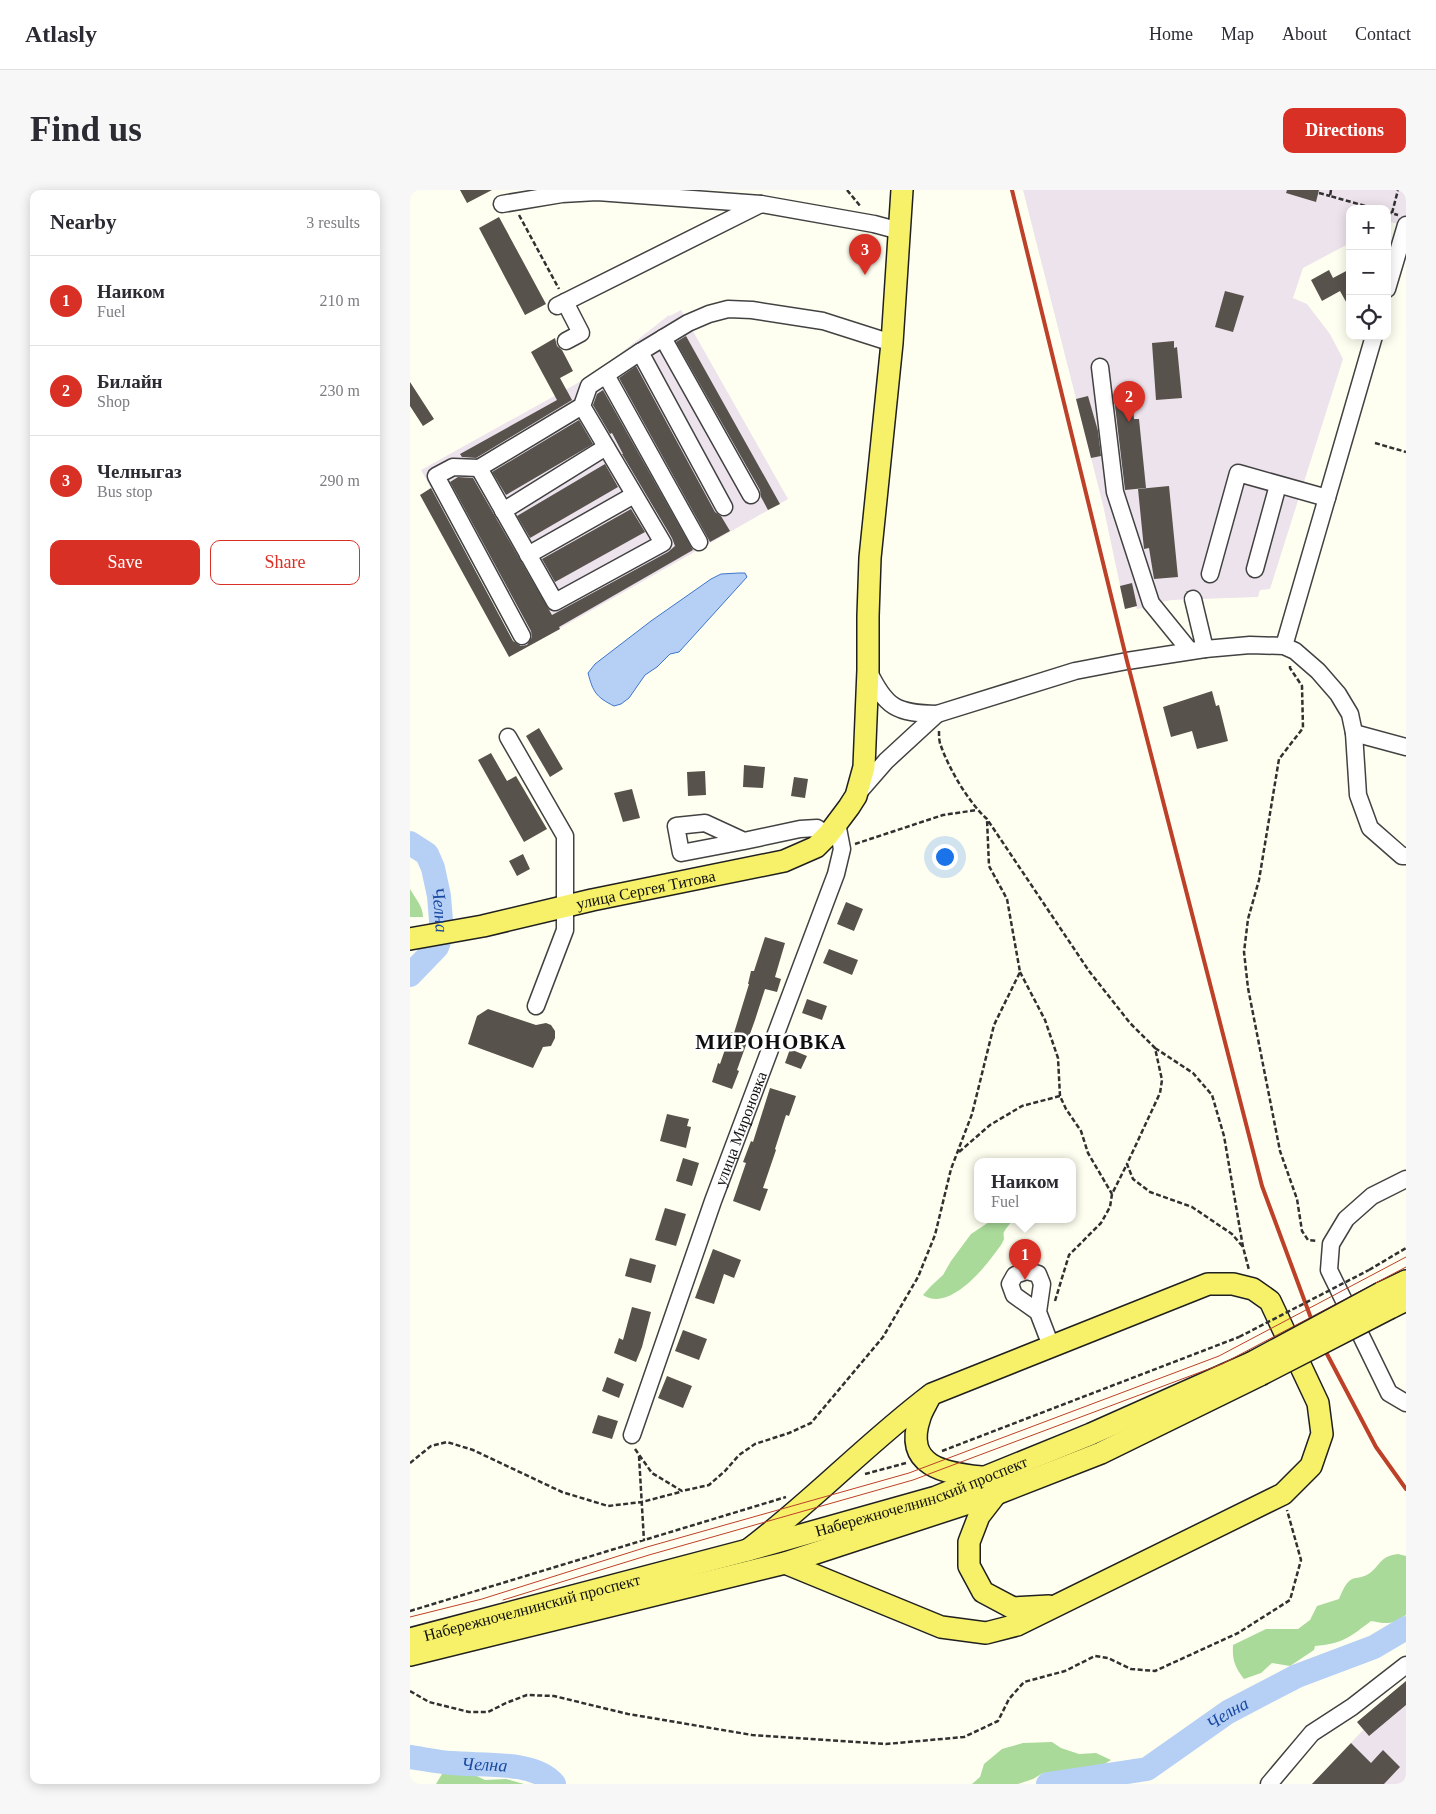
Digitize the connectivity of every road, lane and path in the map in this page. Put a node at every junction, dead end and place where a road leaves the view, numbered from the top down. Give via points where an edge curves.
1 (902, 190) edge
2 (1332, 190) edge
3 (1398, 190) edge
4 (1318, 193) dead end
5 (1330, 196) junction
6 (514, 199) edge
7 (761, 204) junction
8 (1362, 205) edge
9 (1392, 213) dead end
10 (1406, 225) edge
11 (900, 231) junction
12 (1391, 276) edge
13 (561, 304) junction
14 (663, 338) junction
15 (1373, 340) edge
16 (566, 342) dead end
17 (892, 344) junction
18 (640, 352) junction
19 (1100, 367) dead end
20 (606, 374) junction
21 (582, 406) junction
22 (1375, 443) dead end
23 (606, 447) junction
24 (1406, 452) edge
25 (479, 468) junction
26 (1278, 484) junction
27 (634, 495) junction
28 (751, 495) dead end
29 (1326, 498) junction
30 (724, 507) dead end
31 (503, 511) junction
32 (699, 542) dead end
33 (528, 555) junction
34 (1255, 569) dead end
35 (1210, 574) dead end
36 (1193, 599) dead end
37 (522, 636) dead end
38 (1289, 648) junction
39 (1198, 650) junction
40 (868, 670) junction
41 (937, 714) junction
42 (1354, 733) junction
43 (508, 736) dead end
44 (1406, 747) edge
45 (856, 796) junction
46 (977, 810) junction
47 (987, 819) junction
48 (836, 836) junction
49 (744, 841) dead end
50 (1406, 856) edge
51 (566, 907) junction
52 (410, 939) edge
53 (1020, 972) junction
54 (536, 1006) dead end
55 (1155, 1048) junction
56 (1060, 1096) junction
57 (958, 1152) junction
58 (1127, 1164) junction
59 (1406, 1179) edge
60 (1112, 1194) junction
61 (1331, 1244) junction
62 (1243, 1247) junction
63 (1406, 1248) edge
64 (1406, 1280) edge
65 (1253, 1289) junction
66 (1392, 1301) edge
67 (1054, 1303) dead end
68 (1038, 1312) dead end
69 (1239, 1337) dead end
70 (1051, 1346) junction
71 (932, 1394) junction
72 (1406, 1403) edge
73 (632, 1435) joint
74 (639, 1455) junction
75 (410, 1463) edge
76 (990, 1486) junction
77 (682, 1491) junction
78 (1283, 1494) junction
79 (642, 1502) junction
80 (644, 1541) dead end
81 (748, 1550) junction
82 (786, 1563) junction
83 (435, 1605) dead end
84 (1054, 1606) junction
85 (410, 1611) edge
86 (410, 1639) edge
87 (443, 1639) junction
88 (410, 1655) edge
89 (1406, 1666) edge
90 (410, 1691) edge
91 (1268, 1784) edge

1 - 11 main road
2 - 5 path
3 - 9 path
4 - 5 path
5 - 8 path
6 - 7 street via 597,192
6 - 13 path
7 - 11 street
7 - 13 street
10 - 12 street
11 - 17 main road
13 - 16 street via 581,333
14 - 17 street via 688,323 728,309 823,321
14 - 18 street
14 - 28 street
15 - 29 street
17 - 40 main road via 870,558
18 - 20 street
18 - 30 street
19 - 39 street via 1115,492 1151,603
20 - 21 street via 589,386
20 - 32 street
21 - 23 street
21 - 25 street
22 - 24 path
23 - 27 street
23 - 31 street
25 - 31 street
25 - 37 street via 453,467 436,476
26 - 29 street
26 - 34 street
26 - 35 street via 1238,473
27 - 33 street
27 - 33 street via 662,543 555,602
29 - 38 street
31 - 33 street
36 - 39 street
38 - 39 street via 1250,645
38 - 42 street via 1318,670 1338,694 1350,714
38 - 61 path via 1290,668 1302,686 1303,728 1279,759 1244,952 1280,1151 1297,1199 1302,1231 1308,1240
39 - 41 street via 1075,671
40 - 41 street via 882,697 900,710
40 - 45 main road via 864,766
41 - 45 street via 886,761
41 - 46 path via 940,745
42 - 44 street
42 - 50 street via 1358,795 1370,828
43 - 51 street via 565,836
45 - 48 main road, улица Сергея Титова
46 - 47 path
46 - 48 path
47 - 53 path via 989,866 1007,899
47 - 55 path via 1089,971 1130,1023
48 - 49 street via 817,828
48 - 51 main road, улица Сергея Титова via 784,861
48 - 73 street, улица Мироновка via 836,874 713,1201
51 - 52 main road, улица Сергея Титова
51 - 54 street via 565,930
53 - 56 path via 1044,1020 1058,1058
53 - 57 path via 994,1025 972,1114
55 - 58 path via 1162,1080 1160,1093
55 - 62 path via 1193,1073 1212,1094 1224,1136
56 - 57 path via 1022,1106 990,1125
56 - 60 path
57 - 77 path via 935,1235 918,1277 883,1337 835,1396 811,1424 755,1444 708,1485
58 - 60 path
58 - 62 path via 1133,1178 1150,1192 1192,1207 1232,1234
59 - 61 street via 1365,1202 1346,1219
60 - 67 path via 1110,1207 1101,1223 1069,1255
61 - 72 street via 1329,1270 1389,1394
62 - 65 path
63 - 69 path, bridge
64 - 66 main road, Набережночелнинский проспект
65 - 70 main road via 1233,1284 1208,1284
65 - 78 main road via 1270,1301 1318,1403 1322,1434 1311,1466
66 - 76 main road, Набережночелнинский проспект, bridge via 1256,1369 1091,1434
68 - 70 street
70 - 71 main road
71 - 76 main road via 920,1417 916,1435 918,1451 930,1466
71 - 81 main road via 896,1422 778,1528
73 - 74 path via 633,1446
74 - 77 path via 652,1473
74 - 79 path
75 - 79 path via 431,1446 447,1442 473,1450 562,1492 608,1506
76 - 81 main road, Набережночелнинский проспект via 936,1497
76 - 82 main road, Набережночелнинский проспект
76 - 84 main road via 969,1542 968,1566 983,1592 1013,1608
77 - 79 path
78 - 84 main road
78 - 90 path via 1301,1560 1290,1600 1238,1633 1155,1671 1132,1669 1095,1656 1065,1671 1024,1682 1008,1699 998,1720 964,1737 886,1744 752,1735 628,1714 554,1696 527,1695 488,1712 469,1712 429,1702
79 - 80 path
81 - 87 main road, Набережночелнинский проспект
82 - 84 main road via 941,1627 986,1634 1017,1625
82 - 87 main road, Набережночелнинский проспект
83 - 85 path
86 - 87 main road, Набережночелнинский проспект
87 - 88 main road, Набережночелнинский проспект
89 - 91 street via 1312,1733

